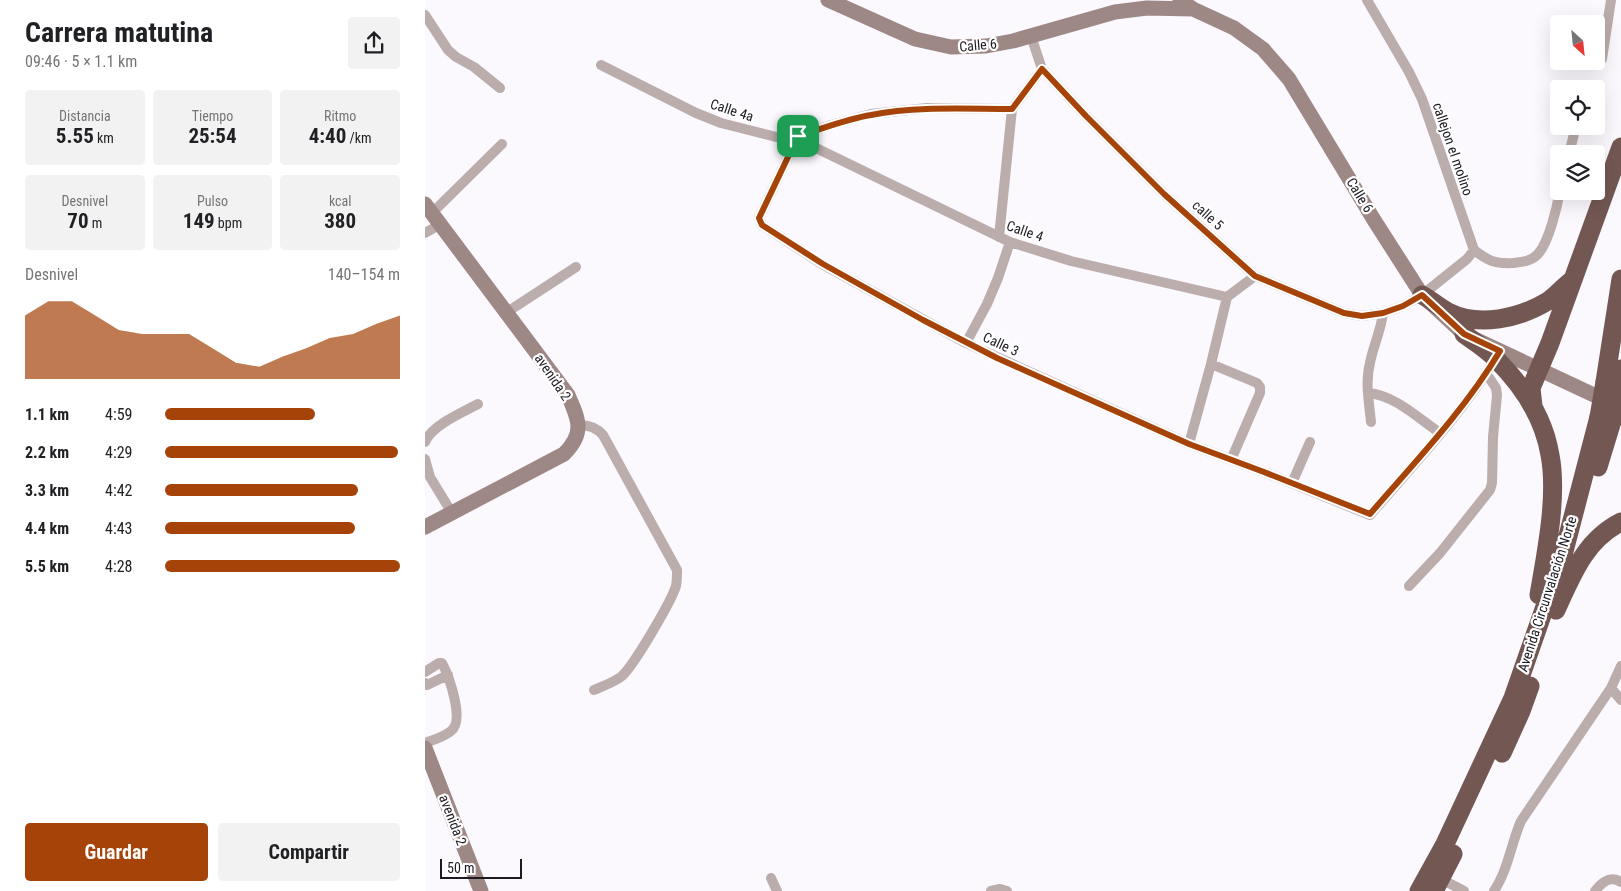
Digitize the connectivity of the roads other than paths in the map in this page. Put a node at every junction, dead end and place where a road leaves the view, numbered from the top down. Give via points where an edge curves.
1 (828, 0) edge
2 (1180, 0) edge
3 (1367, 0) edge
4 (1611, 0) edge
5 (850, 4) edge
6 (1119, 6) edge
7 (1193, 9) junction
8 (425, 15) edge
9 (1031, 36) junction
10 (1605, 39) edge
11 (601, 65) dead end
12 (1042, 69) junction
13 (500, 88) dead end
14 (1012, 109) junction
15 (798, 136) junction
16 (502, 144) dead end
17 (1621, 147) edge
18 (1559, 200) edge
19 (432, 213) edge
20 (425, 233) edge
21 (999, 237) junction
22 (1010, 242) junction
23 (1474, 250) junction
24 (577, 267) dead end
25 (1255, 276) junction
26 (1574, 278) junction
27 (1621, 279) edge
28 (1422, 295) junction
29 (1227, 297) junction
30 (507, 312) junction
31 (1383, 313) junction
32 (1464, 334) joint
33 (966, 343) junction
34 (1494, 361) junction
35 (1211, 364) junction
36 (1539, 369) junction
37 (1621, 369) edge
38 (1611, 386) junction
39 (1368, 393) junction
40 (478, 404) dead end
41 (1533, 406) junction
42 (1610, 415) edge
43 (1371, 422) dead end
44 (579, 426) junction
45 (1440, 433) junction
46 (425, 442) edge
47 (1310, 442) dead end
48 (1189, 444) junction
49 (425, 459) edge
50 (1231, 460) junction
51 (1292, 484) junction
52 (452, 513) junction
53 (1621, 522) edge
54 (425, 527) edge
55 (1409, 586) dead end
56 (1556, 610) junction
57 (1528, 656) junction
58 (1621, 666) edge
59 (425, 672) edge
60 (448, 675) junction
61 (425, 683) edge
62 (1611, 688) junction
63 (594, 690) dead end
64 (1621, 700) edge
65 (425, 743) edge
66 (425, 748) edge
67 (771, 878) dead end
68 (1621, 882) edge
69 (1438, 885) edge
70 (481, 891) edge
71 (777, 891) edge
72 (991, 891) edge
73 (1007, 891) edge
74 (1419, 891) edge
75 (1463, 891) edge
76 (1494, 891) edge
77 (1595, 891) edge

1 - 5 street, Calle 6
2 - 7 street, Calle 6
3 - 23 street, callejon el molino via 1421,99
4 - 10 street
5 - 9 street, Calle 6 via 869,19 915,39 951,47 986,46
6 - 7 street, Calle 6
6 - 9 street, Calle 6
7 - 28 street, Calle 6 via 1235,28 1263,49 1289,79
8 - 13 street via 448,50
9 - 12 street, calle 5
11 - 15 street, Calle 4a via 721,123 776,137
12 - 14 street
12 - 25 street, calle 5 via 1164,194
14 - 15 street, Calle 4a via 927,108 871,114
14 - 21 street
15 - 21 street, Calle 4 via 818,149
15 - 33 street, Calle 3 via 759,218 762,225 823,264
16 - 19 street
17 - 26 highway
18 - 23 street via 1538,254 1527,261 1499,264
19 - 20 street
19 - 30 street, avenida 2
21 - 22 street, Calle 4
22 - 29 street, Calle 4 via 1071,261
22 - 33 street via 987,304
23 - 28 street
24 - 30 street
25 - 29 street
25 - 31 street, calle 5 via 1344,313 1362,316
26 - 28 highway via 1549,301 1519,316 1493,321 1449,313
26 - 36 highway
27 - 38 highway, Avenida Circunvalación Norte
28 - 31 street, calle 5
28 - 32 street, Calle 6
29 - 35 street
30 - 44 street, avenida 2 via 568,396
31 - 39 street via 1369,363
32 - 34 highway
33 - 48 street, Calle 3
34 - 36 street
34 - 41 highway via 1511,375
34 - 45 street
34 - 55 street via 1497,395 1493,474 1489,490 1440,553
35 - 48 street
35 - 50 street via 1260,387
36 - 41 highway via 1531,388
36 - 42 street
37 - 38 highway, Avenida Circunvalación Norte
38 - 42 highway, Avenida Circunvalación Norte, bridge
39 - 43 street
39 - 45 street via 1400,406
40 - 46 street via 435,430
41 - 57 highway via 1551,456 1553,484 1548,543
42 - 56 highway, Avenida Circunvalación Norte
42 - 57 highway, Avenida Circunvalación Norte
44 - 52 street via 575,440 564,454
44 - 63 street via 587,425 603,434 677,570 672,596 629,666 621,676
45 - 51 street, Calle 3 via 1370,514
47 - 51 street
48 - 50 street, Calle 3
49 - 52 street via 430,477
50 - 51 street, Calle 3
52 - 54 street
53 - 56 highway via 1591,544 1575,566
56 - 69 highway, Avenida Circunvalación Norte via 1521,712
57 - 74 highway, Avenida Circunvalación Norte via 1513,698 1445,844
58 - 62 street
59 - 60 street via 442,663
60 - 61 street via 427,686
60 - 65 street via 455,700 455,724 451,731
62 - 64 street
62 - 76 street via 1521,821 1501,880
66 - 70 street, avenida 2
67 - 71 street
68 - 77 street via 1609,879
69 - 75 street
72 - 73 street

